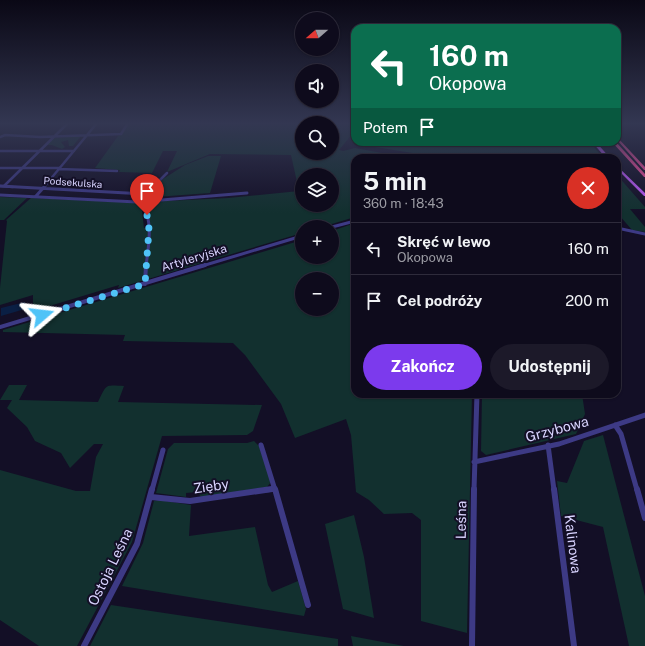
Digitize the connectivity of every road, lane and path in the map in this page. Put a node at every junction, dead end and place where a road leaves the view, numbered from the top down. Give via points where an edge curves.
1 (38, 153) edge
2 (72, 153) edge
3 (624, 153) edge
4 (631, 153) edge
5 (0, 168) edge
6 (22, 168) junction
7 (59, 168) junction
8 (645, 169) edge
9 (117, 171) dead end
10 (621, 171) edge
11 (167, 173) dead end
12 (645, 176) edge
13 (2, 186) edge
14 (43, 188) junction
15 (247, 193) dead end
16 (145, 194) junction
17 (0, 195) edge
18 (645, 195) edge
19 (36, 196) junction
20 (139, 202) junction
21 (351, 221) edge
22 (339, 225) edge
23 (621, 229) edge
24 (645, 234) edge
25 (295, 238) edge
26 (145, 284) junction
27 (0, 328) edge
28 (477, 398) edge
29 (645, 415) edge
30 (615, 425) junction
31 (261, 445) dead end
32 (548, 445) junction
33 (163, 450) dead end
34 (474, 462) junction
35 (275, 489) junction
36 (151, 496) junction
37 (645, 518) edge
38 (308, 605) dead end
39 (84, 646) edge
40 (472, 646) edge
41 (574, 646) edge

1 - 6 street
2 - 7 street
3 - 12 highway
4 - 8 highway
5 - 6 street
6 - 7 street
6 - 13 street
7 - 9 street
7 - 14 street
10 - 18 main road
11 - 16 street
13 - 14 street, Podsekulska
14 - 16 street, Podsekulska
14 - 19 street
15 - 20 street via 210,194
16 - 20 street
17 - 19 street
19 - 20 street
20 - 26 street via 147,215 149,229
21 - 22 street
23 - 24 street
25 - 26 street, Artyleryjska
26 - 27 street, Artyleryjska
28 - 34 street, Leśna
29 - 30 street, Grzybowa
30 - 32 street, Grzybowa
30 - 37 street via 621,434
31 - 35 street
32 - 34 street, Grzybowa
32 - 41 street, Kalinowa
33 - 36 street, Ostoja Leśna
34 - 40 street, Leśna
35 - 36 street, Zięby via 190,501
35 - 38 street
36 - 39 street, Ostoja Leśna via 137,544

